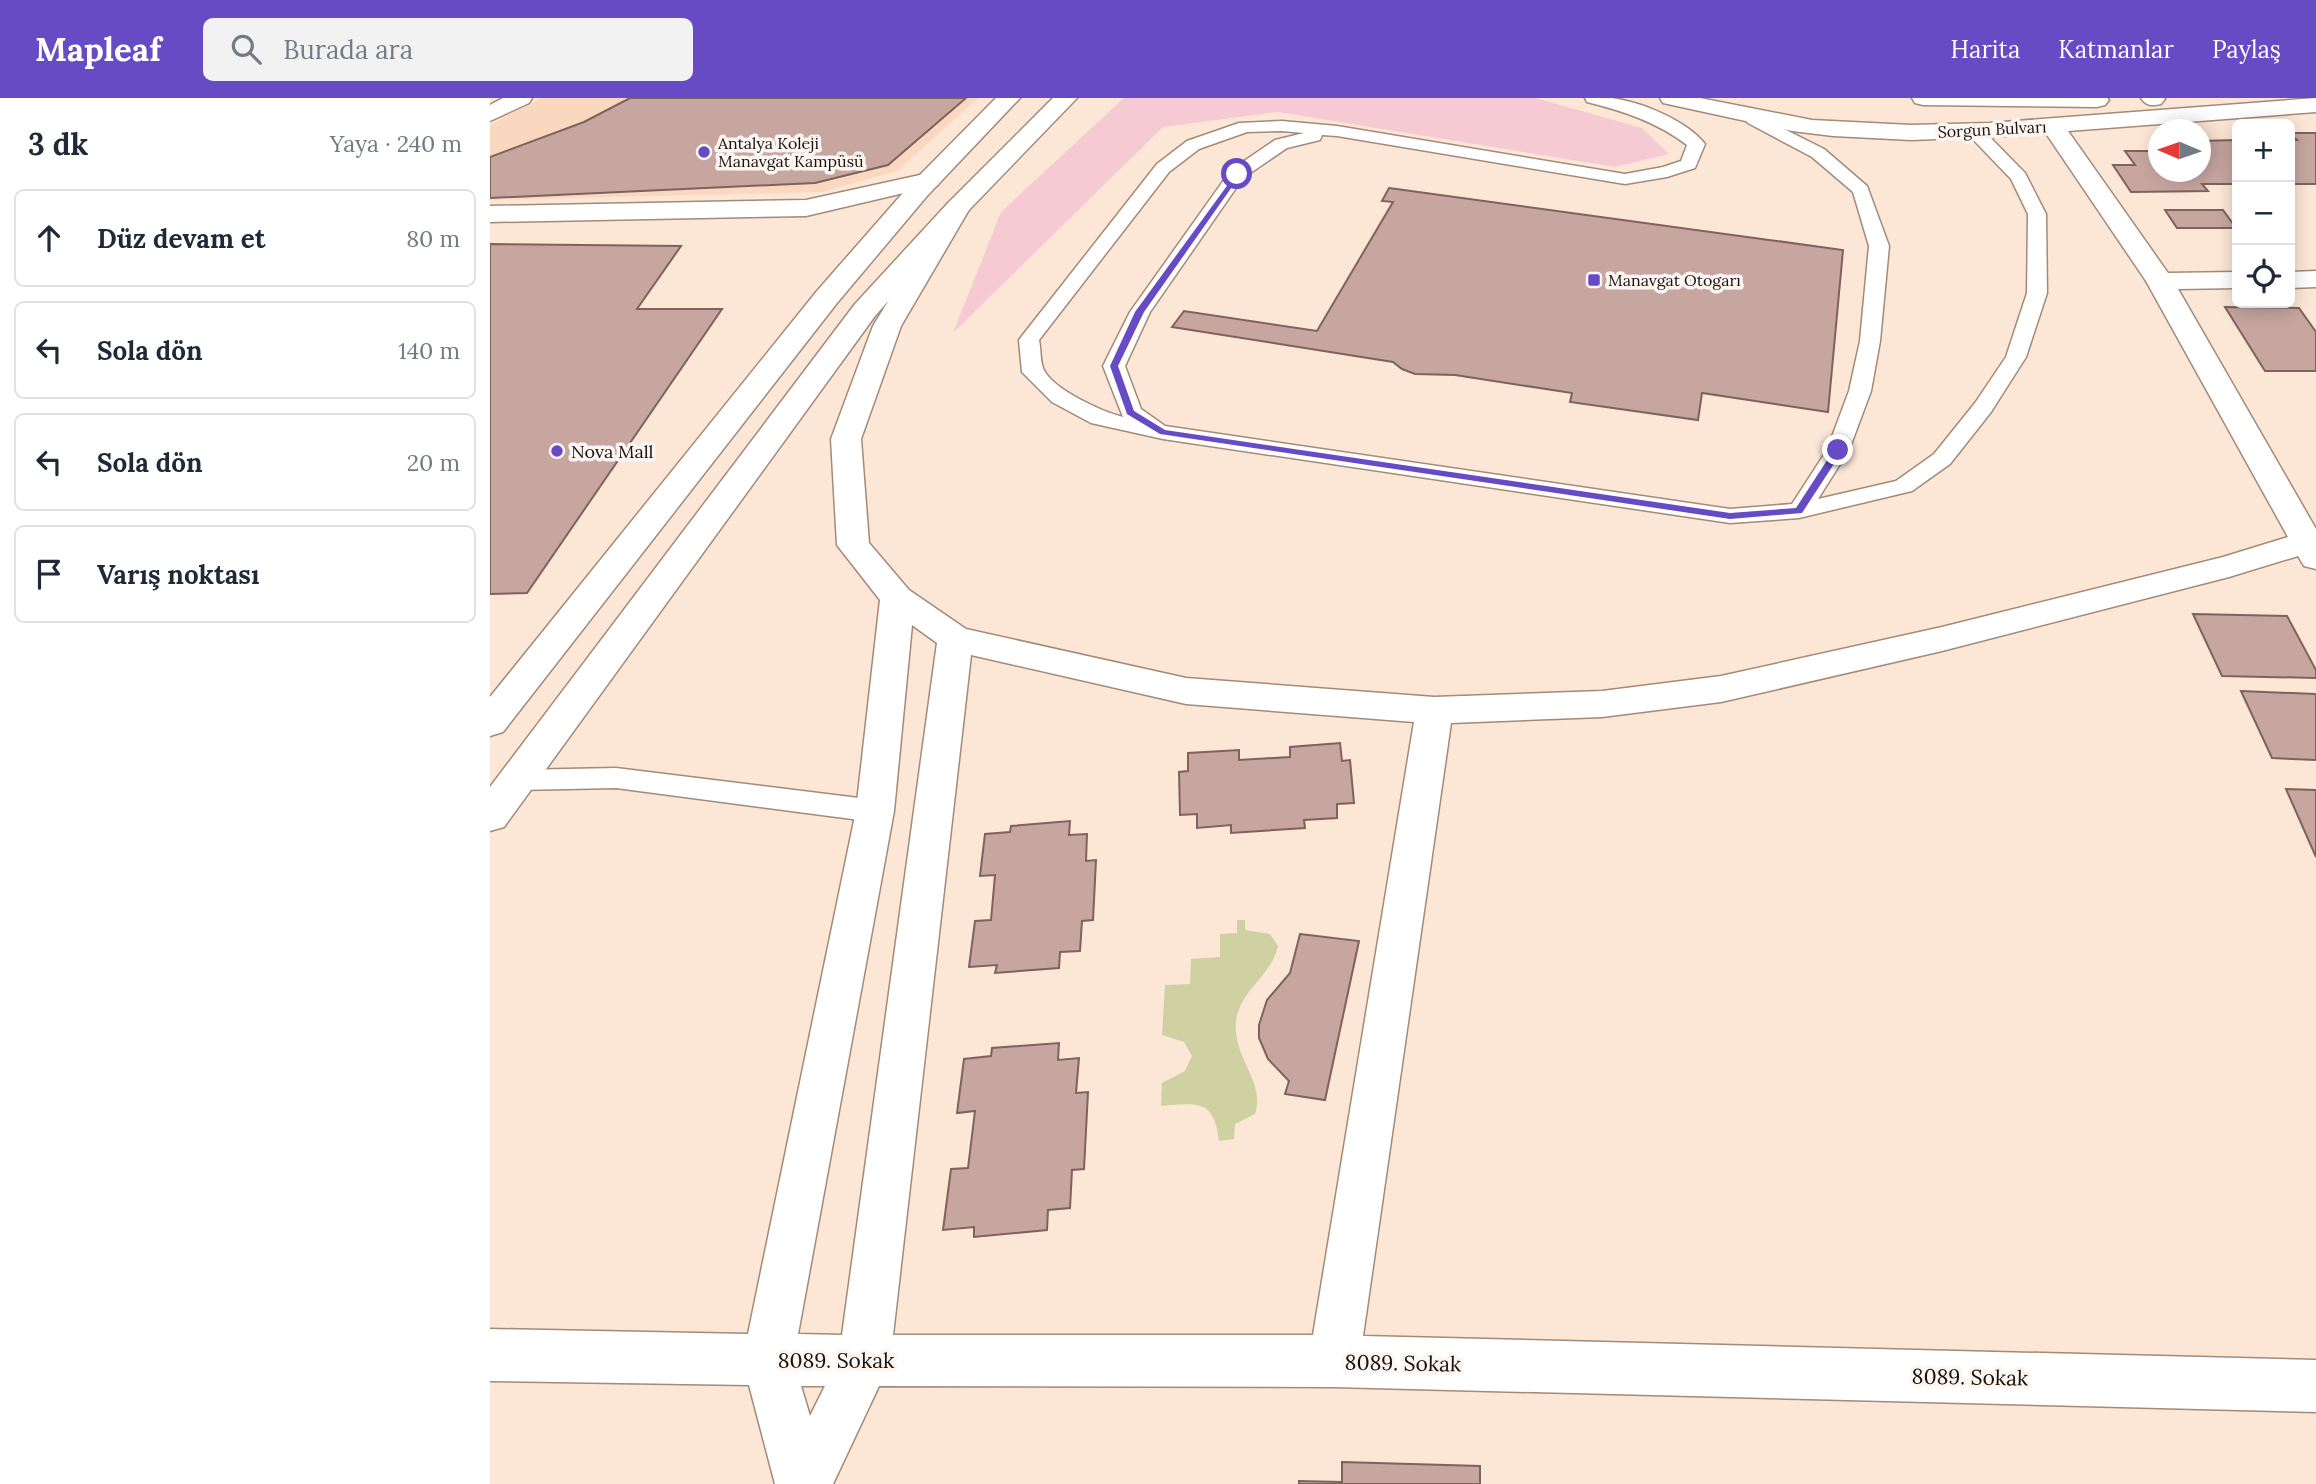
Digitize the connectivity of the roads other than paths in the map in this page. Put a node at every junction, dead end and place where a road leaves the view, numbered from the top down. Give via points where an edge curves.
1 (521, 98) edge
2 (1009, 98) edge
3 (1066, 98) edge
4 (1592, 98) edge
5 (1671, 98) edge
6 (1933, 98) edge
7 (2158, 98) edge
8 (2316, 106) edge
9 (1752, 108) edge
10 (490, 114) edge
11 (2053, 126) junction
12 (1972, 130) junction
13 (1337, 131) junction
14 (929, 180) junction
15 (957, 208) junction
16 (490, 214) edge
17 (2295, 279) edge
18 (2316, 279) edge
19 (2232, 280) edge
20 (2160, 281) junction
21 (1163, 432) junction
22 (1799, 511) junction
23 (2313, 547) edge
24 (897, 597) junction
25 (955, 639) junction
26 (1434, 710) junction
27 (490, 723) edge
28 (504, 782) edge
29 (875, 811) junction
30 (490, 816) edge
31 (490, 1355) edge
32 (768, 1360) junction
33 (864, 1360) junction
34 (1334, 1362) junction
35 (2316, 1386) edge
36 (804, 1484) edge

1 - 10 street
2 - 14 street
3 - 15 street
4 - 13 lane via 1640,111 1681,131 1696,144 1689,164 1625,179
5 - 9 street, Sorgun Bulvarı
6 - 7 street, Sorgun Bulvarı
6 - 12 street
8 - 11 street, Sorgun Bulvarı
9 - 12 street, Sorgun Bulvarı via 1833,130
9 - 22 lane via 1818,153 1861,190 1879,246 1860,391 1838,450
11 - 12 street, Sorgun Bulvarı
11 - 20 street
12 - 22 lane via 2019,177 2038,214 2037,293 2016,357 1942,459 1904,486
13 - 21 lane via 1281,144 1237,174 1140,312 1114,366 1130,412
13 - 21 lane via 1245,127 1192,145 1163,168 1029,341 1033,372 1060,397 1099,418
14 - 16 street via 806,208
14 - 27 street via 828,297
15 - 24 street via 887,326 846,439 853,545
15 - 28 street via 865,310
17 - 18 street
19 - 20 street
20 - 23 street
21 - 22 lane via 1730,516
23 - 26 street via 1721,689 1602,704
24 - 25 street
24 - 29 street
25 - 26 street via 1186,691
25 - 33 street
26 - 34 street
28 - 29 lane via 616,778
28 - 30 street
29 - 32 street
31 - 32 street, 8089. Sokak
32 - 33 street, 8089. Sokak
32 - 36 street
33 - 34 street, 8089. Sokak
33 - 36 street
34 - 35 street, 8089. Sokak

